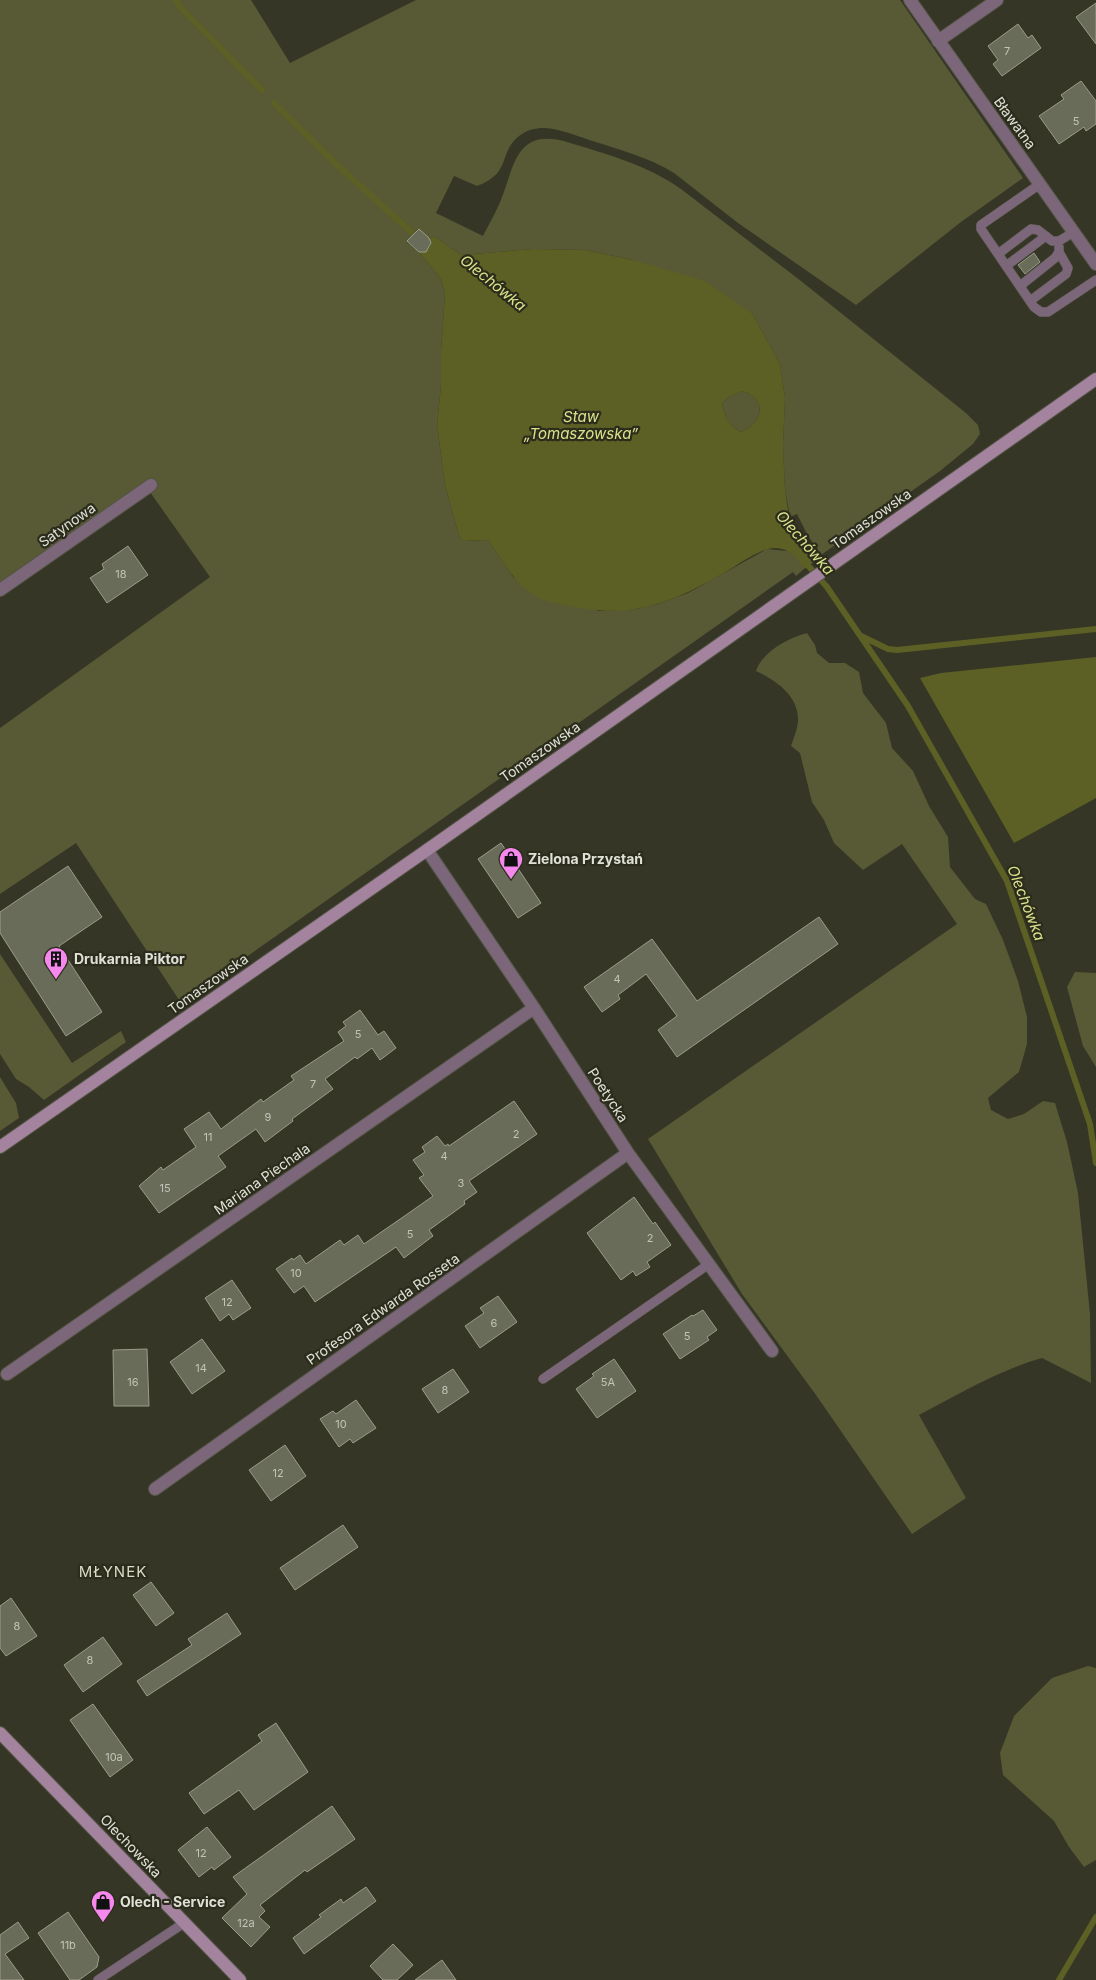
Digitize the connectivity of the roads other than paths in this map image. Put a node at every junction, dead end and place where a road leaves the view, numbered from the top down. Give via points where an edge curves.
1 (910, 0) edge
2 (996, 0) edge
3 (938, 41) junction
4 (1040, 184) junction
5 (1074, 232) junction
6 (1046, 236) junction
7 (1058, 241) junction
8 (1059, 252) junction
9 (998, 254) junction
10 (1096, 264) edge
11 (1006, 266) junction
12 (1096, 280) edge
13 (1020, 286) junction
14 (1030, 301) junction
15 (1096, 379) edge
16 (151, 484) dead end
17 (0, 590) edge
18 (427, 850) junction
19 (534, 1008) junction
20 (0, 1147) edge
21 (628, 1154) junction
22 (709, 1264) junction
23 (772, 1351) dead end
24 (7, 1374) dead end
25 (544, 1379) dead end
26 (155, 1489) dead end
27 (1, 1734) edge
28 (184, 1923) junction
29 (98, 1980) edge
30 (240, 1980) edge

1 - 3 street, Bławatna
2 - 3 street
3 - 4 street, Bławatna
4 - 5 street, Bławatna
4 - 9 lane via 981,225 981,230
5 - 7 lane
5 - 10 street, Bławatna
6 - 7 lane
6 - 9 lane via 1031,229
6 - 11 lane
7 - 8 lane
8 - 13 lane
8 - 14 lane via 1068,268 1066,274
9 - 11 lane
11 - 13 lane
12 - 14 lane via 1048,312 1041,312
13 - 14 lane
15 - 18 street, Tomaszowska
16 - 17 street, Satynowa
18 - 19 street, Poetycka
18 - 20 street, Tomaszowska
19 - 21 street, Poetycka
19 - 24 street, Mariana Piechala
21 - 22 street, Poetycka
21 - 26 street, Profesora Edwarda Rosseta
22 - 23 street, Poetycka
22 - 25 lane
27 - 28 street, Olechowska
28 - 29 lane
28 - 30 street, Olechowska

